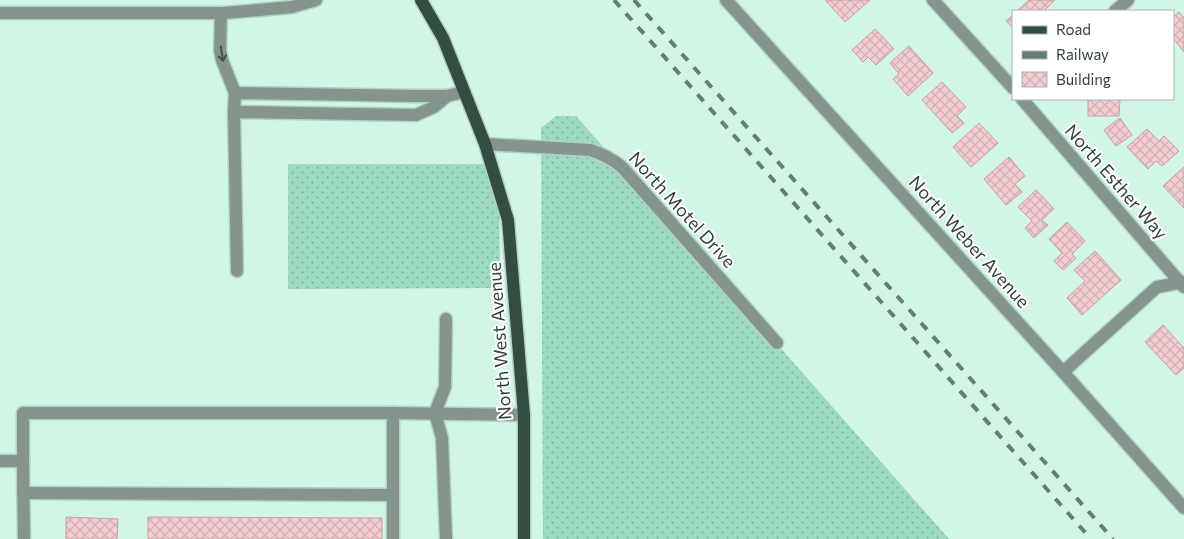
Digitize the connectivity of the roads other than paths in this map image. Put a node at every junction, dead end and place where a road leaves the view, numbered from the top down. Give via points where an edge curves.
1 (316, 0) edge
2 (421, 0) edge
3 (726, 0) edge
4 (933, 0) edge
5 (1128, 0) edge
6 (1116, 10) edge
7 (0, 13) edge
8 (221, 13) junction
9 (1012, 87) edge
10 (235, 92) junction
11 (464, 92) junction
12 (361, 96) junction
13 (416, 96) junction
14 (447, 96) junction
15 (1023, 100) edge
16 (234, 112) junction
17 (361, 115) junction
18 (416, 115) junction
19 (485, 144) junction
20 (236, 271) dead end
21 (1183, 284) edge
22 (446, 319) dead end
23 (777, 343) dead end
24 (1063, 372) junction
25 (393, 413) junction
26 (435, 413) junction
27 (524, 414) junction
28 (22, 460) junction
29 (0, 461) edge
30 (23, 493) junction
31 (393, 495) junction
32 (1184, 508) edge
33 (24, 539) edge
34 (393, 539) edge
35 (446, 539) edge
36 (524, 539) edge

1 - 8 street via 292,7
2 - 11 main road via 443,38
3 - 24 street, North Weber Avenue
4 - 9 street
5 - 6 street
7 - 8 street
8 -> 10 street via 220,50
10 - 12 street
10 - 16 street
11 - 14 street
11 - 19 main road
12 - 13 street
12 - 17 street
13 - 14 street
13 - 18 street
14 - 18 street via 434,107
15 - 21 street, North Esther Way
16 - 17 street
16 - 20 street
17 - 18 street
19 - 23 street, North Motel Drive via 590,150 612,159
19 - 27 main road, North West Avenue via 508,220
21 - 24 street via 1157,287
22 - 26 street via 445,387
24 - 32 street, North Weber Avenue
25 - 26 street
25 - 28 street via 23,413
25 - 31 street
26 - 27 street
26 - 35 street via 442,438
27 - 36 main road, North West Avenue
28 - 29 street
28 - 30 street
30 - 31 street
30 - 33 street
31 - 34 street

